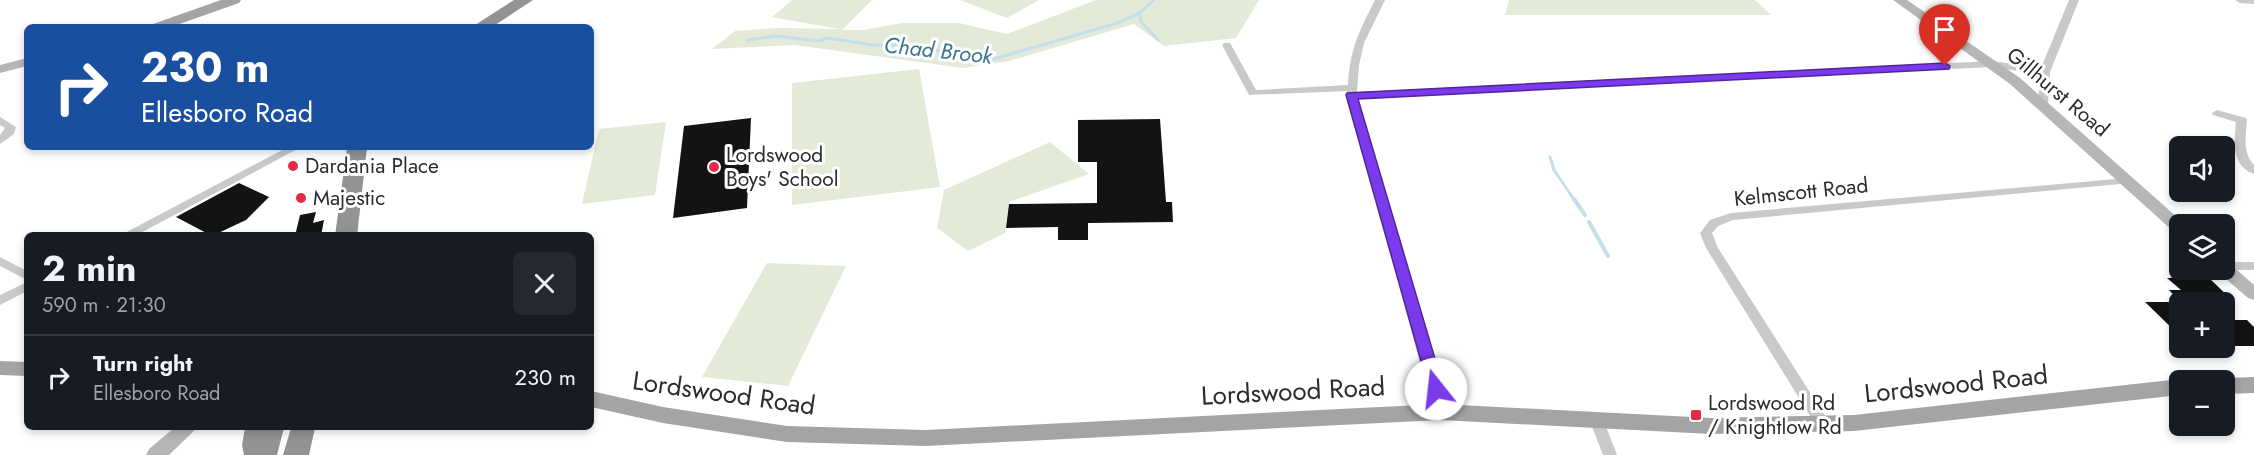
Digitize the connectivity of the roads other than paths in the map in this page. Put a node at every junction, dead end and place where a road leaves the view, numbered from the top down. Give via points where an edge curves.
1 (234, 0) edge
2 (525, 0) edge
3 (1380, 0) edge
4 (1899, 0) edge
5 (2074, 0) edge
6 (2240, 0) edge
7 (2254, 1) edge
8 (166, 24) edge
9 (485, 24) edge
10 (1227, 45) dead end
11 (24, 63) edge
12 (1992, 64) junction
13 (0, 69) edge
14 (2045, 72) junction
15 (1352, 92) junction
16 (1253, 93) junction
17 (1239, 95) dead end
18 (2043, 105) junction
19 (2217, 113) dead end
20 (0, 120) edge
21 (2242, 120) junction
22 (2254, 123) edge
23 (0, 141) edge
24 (290, 150) edge
25 (357, 150) edge
26 (2254, 171) edge
27 (2127, 181) junction
28 (2169, 218) edge
29 (133, 232) edge
30 (346, 232) edge
31 (0, 261) edge
32 (2254, 266) edge
33 (2235, 267) edge
34 (24, 274) edge
35 (2235, 277) edge
36 (24, 288) edge
37 (2254, 294) edge
38 (0, 301) edge
39 (0, 368) edge
40 (24, 369) edge
41 (2254, 385) edge
42 (2235, 386) edge
43 (2169, 388) edge
44 (594, 400) edge
45 (1440, 412) junction
46 (1596, 419) junction
47 (1822, 423) junction
48 (185, 430) edge
49 (257, 430) edge
50 (271, 430) edge
51 (302, 430) edge
52 (156, 455) edge
53 (257, 455) edge
54 (264, 455) edge
55 (296, 455) edge
56 (1610, 455) edge

1 - 8 main road
2 - 9 highway
3 - 15 street via 1359,43
4 - 12 street, Gillhurst Road
5 - 14 street
6 - 7 street
10 - 16 street
11 - 13 street
12 - 14 street
12 - 15 street
12 - 18 street, Gillhurst Road
14 - 18 street
15 - 16 street
15 - 45 street
16 - 17 street
18 - 27 street, Gillhurst Road
19 - 21 street
20 - 23 street via 11,127
21 - 22 street
21 - 26 street via 2239,153
24 - 29 street
25 - 30 highway
27 - 28 street, Gillhurst Road
27 - 47 street, Kelmscott Road via 1731,217 1714,223 1706,233 1712,248
31 - 34 street
32 - 33 street
35 - 37 street
36 - 38 street
39 - 40 main road
41 - 42 main road
43 - 47 main road, Lordswood Road via 1854,423
44 - 45 main road, Lordswood Road via 663,415 787,434 926,438
45 - 46 main road, Lordswood Road
46 - 47 main road, Lordswood Road via 1711,426
46 - 56 street
48 - 52 street
49 - 53 highway
50 - 54 highway
51 - 55 highway

